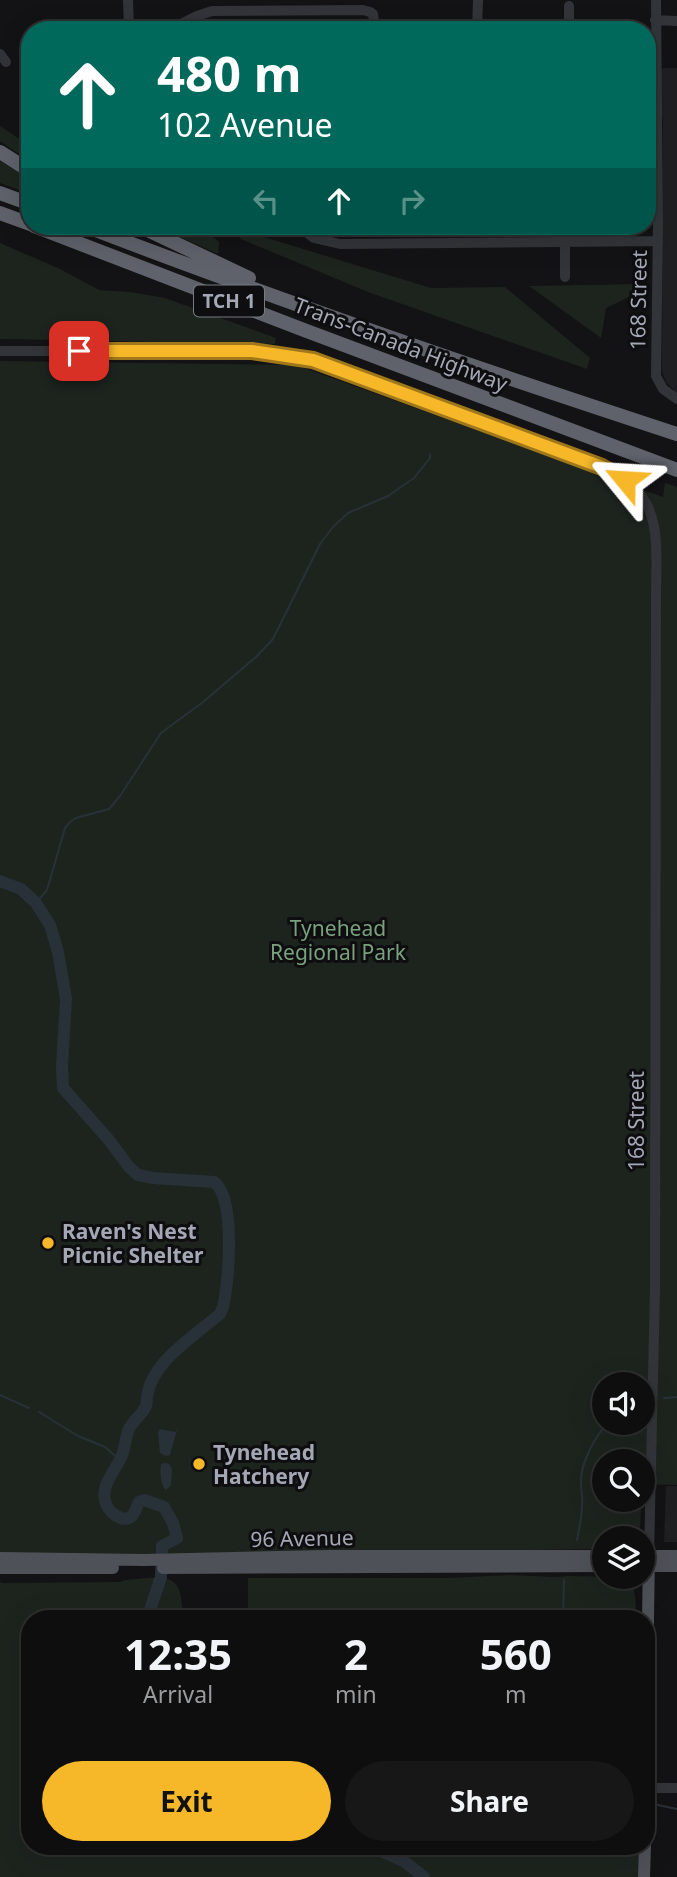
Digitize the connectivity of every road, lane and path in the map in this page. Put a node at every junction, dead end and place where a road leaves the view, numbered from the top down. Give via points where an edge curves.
1 (128, 0) edge
2 (478, 0) edge
3 (656, 0) edge
4 (569, 6) dead end
5 (655, 20) joint
6 (129, 21) edge
7 (187, 21) edge
8 (374, 21) edge
9 (477, 21) edge
10 (569, 21) edge
11 (677, 21) edge
12 (0, 152) edge
13 (21, 165) edge
14 (0, 193) edge
15 (656, 200) edge
16 (21, 201) edge
17 (0, 213) edge
18 (21, 221) edge
19 (58, 235) edge
20 (109, 235) edge
21 (158, 235) edge
22 (314, 235) edge
23 (658, 241) junction
24 (565, 242) junction
25 (565, 277) dead end
26 (310, 308) junction
27 (0, 351) edge
28 (677, 399) edge
29 (677, 434) edge
30 (677, 470) edge
31 (647, 1526) edge
32 (592, 1556) edge
33 (677, 1556) edge
34 (0, 1558) edge
35 (655, 1560) edge
36 (655, 1562) edge
37 (144, 1564) junction
38 (174, 1564) junction
39 (592, 1566) edge
40 (677, 1566) edge
41 (0, 1568) edge
42 (646, 1589) edge
43 (646, 1610) edge
44 (655, 1788) edge
45 (677, 1788) edge
46 (645, 1855) edge
47 (644, 1877) edge

1 - 6 street
2 - 9 street
3 - 5 street, 168 Street
4 - 10 street
5 - 11 street
7 - 8 street via 212,11 363,10 370,12
12 - 13 highway
14 - 16 highway
15 - 23 street, 168 Street
17 - 18 highway, Trans-Canada Highway / TCH 1
19 - 30 highway, Trans-Canada Highway / TCH 1
20 - 26 highway, Trans-Canada Highway / TCH 1
21 - 26 highway
22 - 24 street via 340,244
23 - 24 street
23 - 28 street, 168 Street via 656,376 663,390
24 - 25 street
26 - 29 highway, Trans-Canada Highway / TCH 1
27 - 31 street, 168 Street via 252,351 313,360 602,467 625,480 643,499 656,543 655,1273
32 - 38 main road, 96 Avenue via 303,1556
33 - 35 main road
34 - 37 main road, 96 Avenue
36 - 40 main road
37 - 38 main road, 96 Avenue
37 - 41 main road, 96 Avenue
38 - 39 main road, 96 Avenue
42 - 43 main road, 168 Street
44 - 45 street
46 - 47 main road

